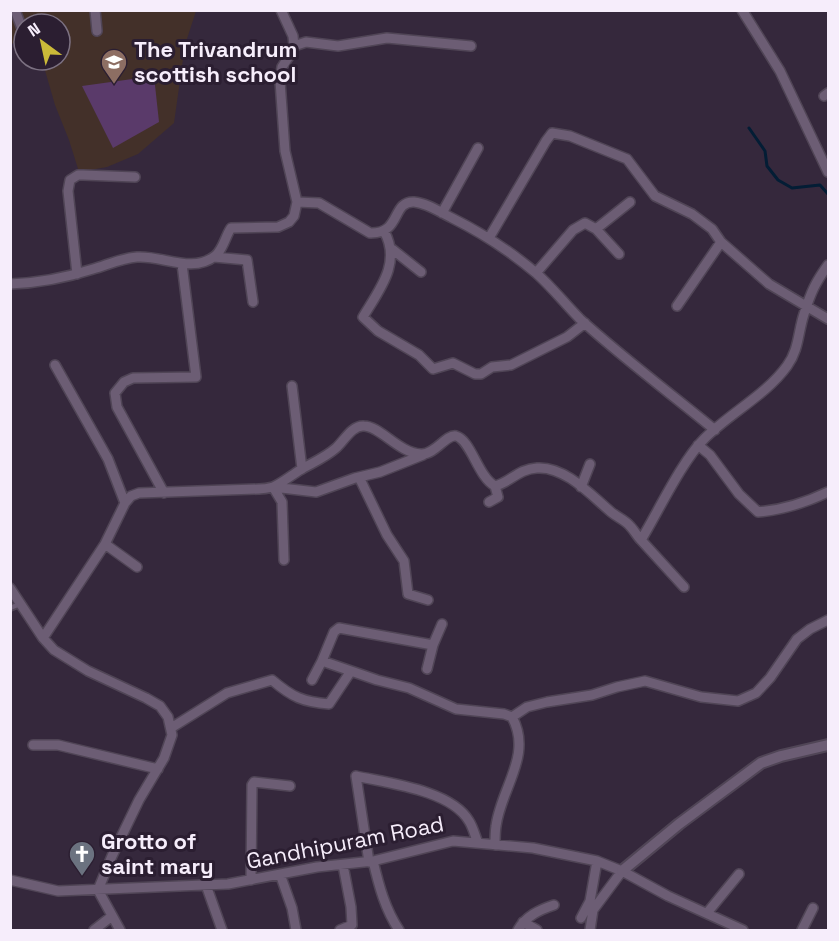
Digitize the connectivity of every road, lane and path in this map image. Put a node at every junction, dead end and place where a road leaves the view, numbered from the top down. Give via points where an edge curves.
1 (95, 10) edge
2 (281, 10) edge
3 (742, 10) edge
4 (97, 31) dead end
5 (294, 46) junction
6 (471, 46) dead end
7 (477, 148) dead end
8 (828, 172) edge
9 (135, 177) dead end
10 (297, 202) junction
11 (630, 202) dead end
12 (442, 213) junction
13 (596, 230) junction
14 (384, 231) junction
15 (489, 238) junction
16 (721, 242) junction
17 (392, 249) junction
18 (619, 254) dead end
19 (214, 257) junction
20 (182, 264) junction
21 (828, 265) edge
22 (421, 272) dead end
23 (536, 273) junction
24 (77, 274) junction
25 (10, 284) edge
26 (253, 302) dead end
27 (677, 306) dead end
28 (807, 306) junction
29 (828, 319) edge
30 (585, 323) junction
31 (55, 365) dead end
32 (292, 386) dead end
33 (715, 430) junction
34 (698, 445) junction
35 (423, 455) junction
36 (590, 464) dead end
37 (302, 469) junction
38 (359, 477) junction
39 (495, 486) junction
40 (273, 487) junction
41 (580, 487) junction
42 (828, 492) edge
43 (164, 493) junction
44 (489, 502) dead end
45 (125, 503) junction
46 (641, 540) junction
47 (105, 543) junction
48 (284, 560) dead end
49 (137, 567) dead end
50 (684, 587) dead end
51 (10, 588) edge
52 (428, 600) dead end
53 (15, 606) edge
54 (828, 620) edge
55 (442, 624) dead end
56 (43, 638) junction
57 (433, 645) junction
58 (322, 660) junction
59 (427, 669) dead end
60 (351, 671) junction
61 (312, 680) dead end
62 (512, 717) junction
63 (171, 728) junction
64 (33, 745) dead end
65 (828, 745) edge
66 (158, 769) junction
67 (290, 786) dead end
68 (478, 843) junction
69 (495, 845) junction
70 (597, 861) junction
71 (371, 862) junction
72 (343, 865) junction
73 (622, 871) junction
74 (280, 874) junction
75 (739, 874) dead end
76 (10, 880) edge
77 (251, 880) junction
78 (207, 885) junction
79 (98, 890) junction
80 (554, 905) dead end
81 (813, 908) dead end
82 (707, 913) junction
83 (112, 916) junction
84 (581, 918) dead end
85 (521, 926) edge
86 (94, 930) edge
87 (120, 930) edge
88 (222, 930) edge
89 (296, 930) edge
90 (340, 930) edge
91 (399, 930) edge
92 (537, 930) edge
93 (590, 930) edge
94 (743, 930) edge
95 (802, 930) edge

1 - 4 street
2 - 5 street
3 - 8 street via 780,71
5 - 6 street via 306,42 338,46 387,38
5 - 10 street via 282,67 280,81 285,151
7 - 12 street
9 - 24 street via 83,175 70,180
10 - 14 street via 319,204 370,233
10 - 19 street via 294,216 278,227 231,228
11 - 13 street
12 - 14 street via 427,205 407,202
12 - 15 street
13 - 18 street
13 - 23 street via 585,223 578,226
14 - 17 street
15 - 16 street via 552,133 570,136 627,159 655,196 692,214 712,229
15 - 23 street
16 - 27 street
16 - 28 street via 769,284
17 - 22 street
17 - 30 street via 388,273 363,317 433,369 453,363 481,374 492,367 511,365 567,337
19 - 20 street
19 - 26 street via 247,260
20 - 24 street via 137,256
20 - 43 street via 195,377 133,378 115,393 117,407
21 - 28 street via 814,284
23 - 30 street
24 - 25 street
28 - 29 street
28 - 33 street via 798,346 788,365
30 - 33 street
31 - 45 street via 108,459
32 - 37 street
33 - 34 street
34 - 42 street via 758,512
34 - 46 street
35 - 37 street via 412,453 365,426 353,430 334,450
35 - 38 street
35 - 39 street via 449,437 459,437 488,482
36 - 41 street
37 - 40 street
38 - 40 street via 316,492
38 - 52 street via 387,536 404,561 408,594
39 - 41 street via 523,470 538,468 568,477
39 - 44 street via 498,497
40 - 43 street
40 - 48 street via 282,502
41 - 46 street via 629,525
43 - 45 street via 139,493
45 - 47 street
46 - 50 street
47 - 49 street
47 - 56 street
51 - 53 street
53 - 56 street
54 - 62 street via 797,639 763,686 738,701 701,697 645,681 537,705
55 - 57 street
56 - 63 street via 54,650 88,671 160,706
57 - 58 street via 339,628
57 - 59 street
58 - 60 street
58 - 61 street
60 - 62 street via 409,688 456,709
60 - 63 street via 329,704 296,698 272,680 227,693
62 - 69 street via 519,734 519,756 496,825
63 - 66 street via 172,735
64 - 66 street via 58,746
65 - 73 street via 761,763
66 - 79 street
67 - 77 street via 254,782 252,785
68 - 69 street, Gandhipuram Road
68 - 71 street, Gandhipuram Road via 453,841
68 - 71 street via 469,820 448,802 405,786 356,776
69 - 70 street, Gandhipuram Road
70 - 73 street, Gandhipuram Road
70 - 84 street via 590,901
71 - 72 street, Gandhipuram Road
71 - 91 street via 390,917
72 - 74 street, Gandhipuram Road
72 - 90 street via 352,925
73 - 82 street, Gandhipuram Road
73 - 93 street via 593,910
74 - 77 street, Gandhipuram Road
74 - 89 street
75 - 82 street
76 - 79 street, Gandhipuram Road via 58,891
77 - 78 street, Gandhipuram Road
78 - 79 street, Gandhipuram Road
78 - 88 street
79 - 83 street
80 - 85 street via 540,909
81 - 95 street
82 - 94 street, Gandhipuram Road
83 - 86 street
83 - 87 street
85 - 92 street

